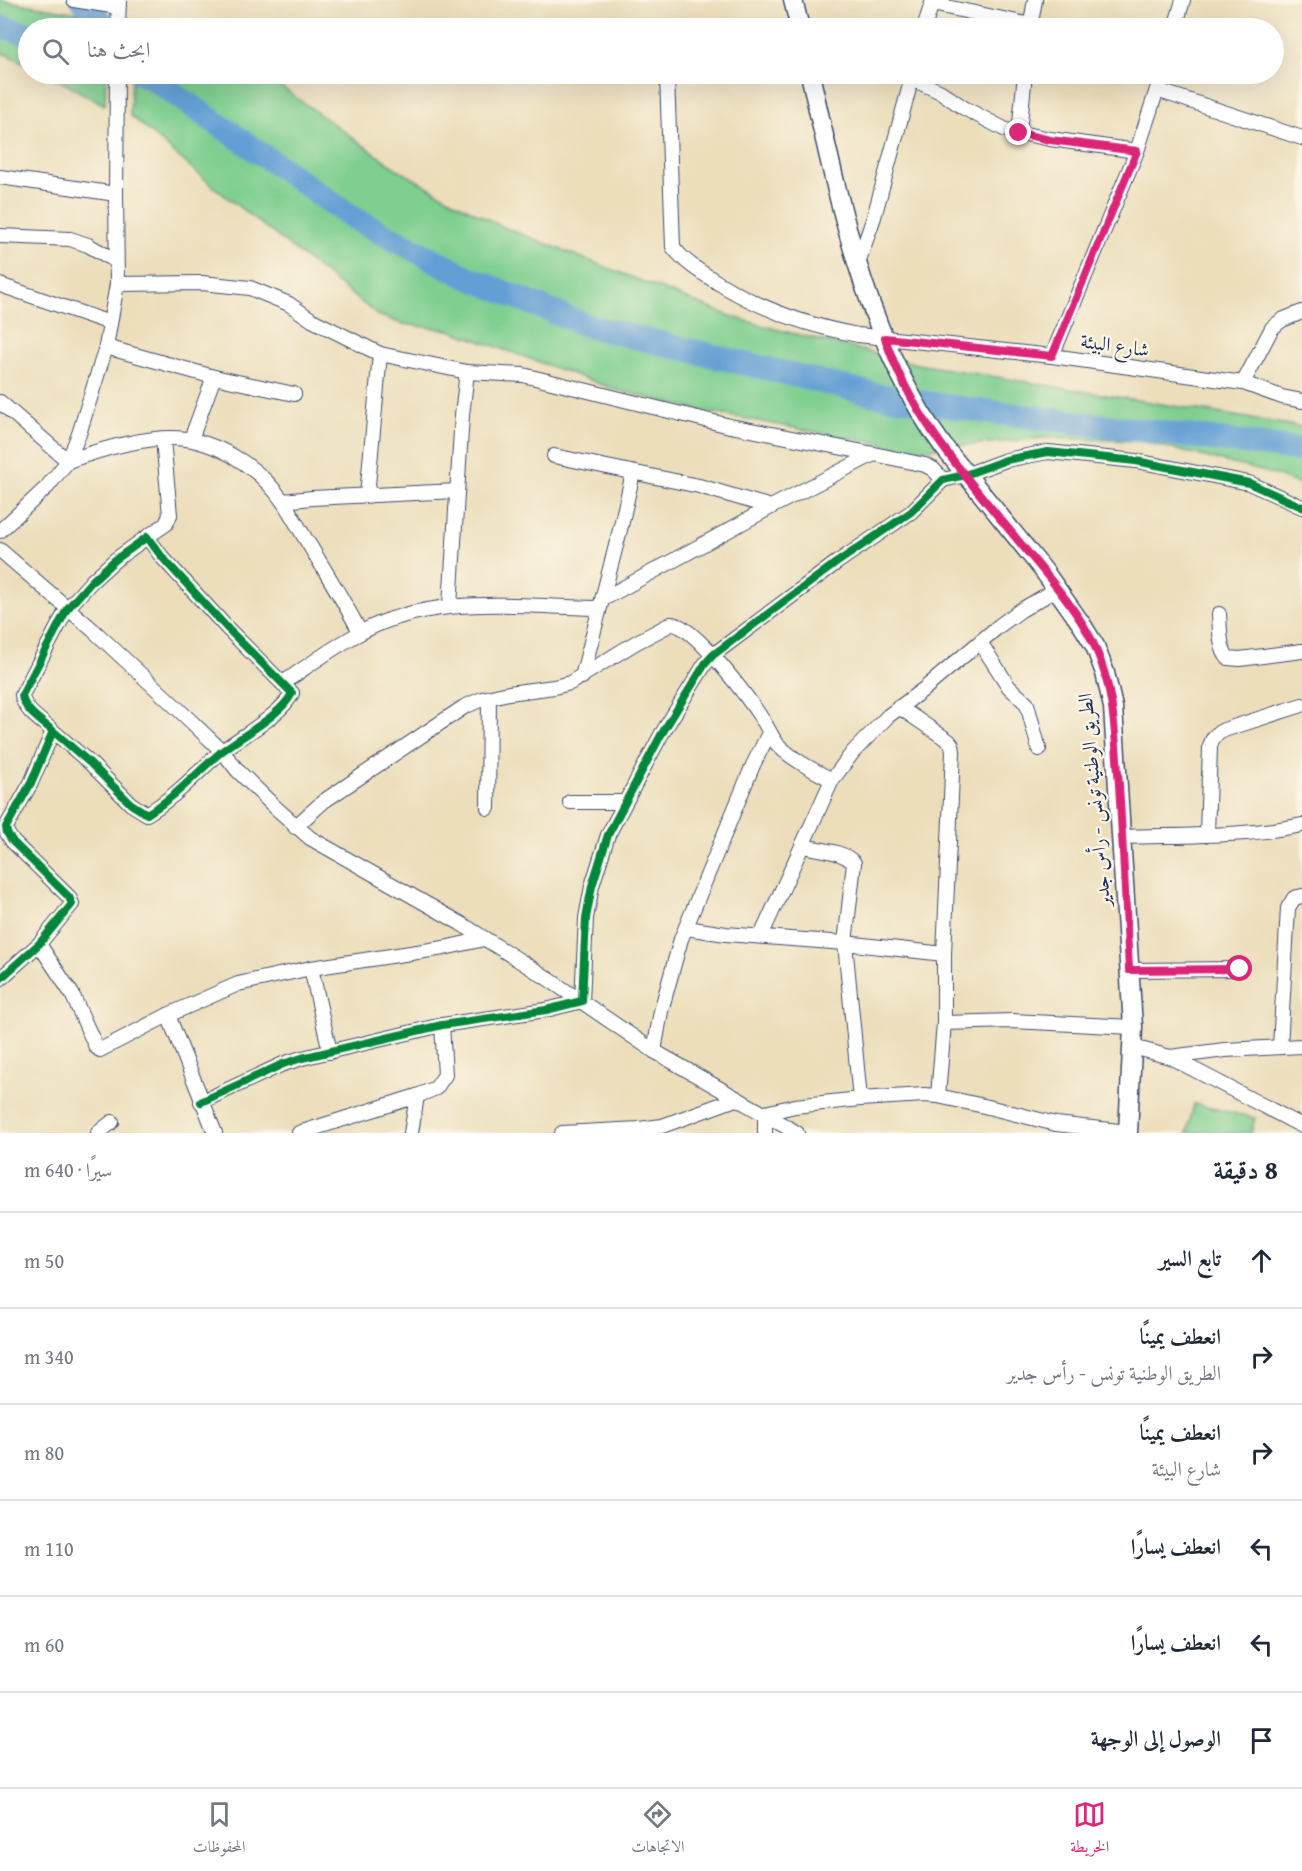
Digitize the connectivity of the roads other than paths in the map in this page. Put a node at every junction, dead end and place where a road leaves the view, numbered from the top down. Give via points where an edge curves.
1 (74, 0) edge
2 (793, 0) edge
3 (1035, 0) edge
4 (1183, 0) edge
5 (932, 2) edge
6 (118, 3) edge
7 (798, 18) edge
8 (927, 18) edge
9 (995, 18) edge
10 (1032, 18) edge
11 (1177, 18) edge
12 (117, 84) edge
13 (667, 84) edge
14 (813, 84) edge
15 (910, 84) edge
16 (926, 84) edge
17 (1024, 84) edge
18 (1159, 84) edge
19 (1157, 90) junction
20 (1019, 133) junction
21 (1302, 138) edge
22 (1137, 151) junction
23 (0, 177) edge
24 (116, 194) junction
25 (0, 236) edge
26 (116, 261) junction
27 (858, 262) junction
28 (117, 284) junction
29 (0, 285) edge
30 (1302, 312) edge
31 (110, 323) junction
32 (887, 345) junction
33 (106, 347) junction
34 (380, 354) junction
35 (1052, 356) junction
36 (467, 372) junction
37 (214, 377) junction
38 (1244, 383) junction
39 (294, 394) dead end
40 (1302, 401) edge
41 (0, 402) edge
42 (163, 439) junction
43 (190, 440) junction
44 (874, 454) junction
45 (555, 456) dead end
46 (68, 461) junction
47 (633, 473) junction
48 (964, 475) junction
49 (943, 480) junction
50 (458, 491) junction
51 (368, 496) junction
52 (283, 501) junction
53 (771, 507) junction
54 (1302, 507) edge
55 (0, 531) edge
56 (147, 537) junction
57 (0, 550) edge
58 (1057, 589) junction
59 (601, 604) junction
60 (450, 606) junction
61 (67, 609) junction
62 (1219, 614) dead end
63 (360, 632) junction
64 (980, 642) junction
65 (1302, 651) edge
66 (713, 655) junction
67 (582, 677) junction
68 (283, 683) junction
69 (489, 698) junction
70 (1302, 705) edge
71 (899, 707) junction
72 (53, 731) junction
73 (770, 733) junction
74 (1038, 749) dead end
75 (222, 751) junction
76 (832, 780) junction
77 (570, 802) dead end
78 (625, 802) junction
79 (488, 808) dead end
80 (1302, 825) edge
81 (295, 827) junction
82 (1207, 834) junction
83 (1123, 837) junction
84 (803, 846) junction
85 (1302, 896) edge
86 (686, 928) junction
87 (761, 936) junction
88 (484, 939) junction
89 (845, 943) junction
90 (39, 944) junction
91 (944, 954) junction
92 (311, 968) junction
93 (1240, 969) dead end
94 (1129, 970) junction
95 (0, 979) edge
96 (582, 1001) junction
97 (168, 1015) junction
98 (944, 1023) junction
99 (442, 1024) junction
100 (1133, 1027) junction
101 (1302, 1046) edge
102 (1133, 1047) junction
103 (1280, 1047) junction
104 (654, 1051) junction
105 (330, 1052) junction
106 (1170, 1057) junction
107 (417, 1096) junction
108 (938, 1096) junction
109 (736, 1099) junction
110 (860, 1099) junction
111 (201, 1102) junction
112 (765, 1113) junction
113 (112, 1122) dead end
114 (1302, 1126) edge
115 (1128, 1132) edge
116 (98, 1133) edge
117 (215, 1133) edge
118 (298, 1133) edge
119 (411, 1133) edge
120 (562, 1133) edge
121 (765, 1133) edge
122 (797, 1133) edge

1 - 6 street
2 - 7 main road
3 - 10 street
4 - 11 street
5 - 8 street
5 - 9 street
12 - 24 street
13 - 32 street, شارع البيئة via 673,248 693,267 781,315
14 - 27 main road, الطريق الوطنية تونس - رأس جدير
15 - 27 street
16 - 20 street via 993,125
17 - 20 street
18 - 19 street
19 - 21 street
19 - 22 street
20 - 22 street
22 - 35 street
23 - 24 street
24 - 26 street
25 - 26 street via 70,239
26 - 28 street
27 - 32 main road, الطريق الوطنية تونس - رأس جدير
28 - 31 street
28 - 34 street via 202,283 250,288 289,304
29 - 31 street
30 - 38 street via 1272,328
31 - 33 street
32 - 35 street, شارع البيئة
32 - 48 main road, الطريق الوطنية تونس - رأس جدير via 929,427
33 - 37 street
33 - 46 street
34 - 36 street
34 - 51 street
35 - 38 street, شارع البيئة
36 - 44 street via 523,375 730,426
36 - 50 street
37 - 39 street
37 - 43 street
38 - 40 street, شارع البيئة
41 - 46 street
42 - 43 street
42 - 46 street via 106,448
42 - 56 street via 170,515 166,524
43 - 52 street via 236,456
44 - 49 street via 925,465
44 - 53 street
45 - 47 street
46 - 55 street via 47,487
47 - 53 street
47 - 59 street
48 - 49 street
48 - 54 street via 1006,460 1059,453 1136,461 1249,483
48 - 58 main road, الطريق الوطنية تونس - رأس جدير
49 - 66 street via 911,512
50 - 51 street
50 - 60 street
51 - 52 street
52 - 63 street
53 - 59 street
56 - 61 street via 114,560
56 - 68 street via 234,636
57 - 61 street
58 - 64 street via 1021,610
58 - 83 main road, الطريق الوطنية تونس - رأس جدير via 1095,646 1105,673 1113,706
59 - 60 street
59 - 67 street
60 - 63 street via 400,617
61 - 72 street via 22,696 26,706
61 - 75 street
62 - 65 street via 1224,654 1228,658
63 - 68 street
64 - 71 street
64 - 74 street via 1009,687 1027,704
66 - 67 street via 676,623 635,642
66 - 73 street
66 - 78 street via 660,735
67 - 69 street via 554,687
68 - 75 street via 291,693 287,701
69 - 79 street
69 - 81 street via 464,707 389,756 324,801
70 - 82 street via 1224,730 1212,738
71 - 76 street via 869,734
71 - 91 street via 952,745
72 - 75 street via 131,804 147,814 169,801
72 - 90 street via 31,783 6,827 13,842 72,900 71,908
73 - 76 street via 785,752
73 - 86 street
75 - 81 street
76 - 84 street
77 - 78 street
78 - 96 street via 608,835 592,886 584,935
80 - 82 street
81 - 88 street
82 - 83 street
83 - 94 main road, الطريق الوطنية تونس - رأس جدير
84 - 87 street
84 - 89 street via 841,854 854,863
85 - 103 street via 1294,898 1288,908
86 - 87 street
86 - 104 street via 661,1011
87 - 89 street
88 - 92 street
88 - 96 street
89 - 91 street
89 - 110 street
90 - 95 street
90 - 97 street via 72,994 98,1049
91 - 98 street
92 - 97 street via 238,984
92 - 105 street
93 - 94 street
94 - 100 main road, الطريق الوطنية تونس - رأس جدير
96 - 99 street via 546,1010
96 - 104 street
97 - 111 street
98 - 100 street via 1012,1021
98 - 108 street
99 - 105 street
99 - 107 street via 445,1075 436,1088
100 - 102 main road, الطريق الوطنية تونس - رأس جدير
101 - 103 street
102 - 106 street
102 - 115 main road, الطريق الوطنية تونس - رأس جدير
103 - 106 street
104 - 109 street
105 - 111 street via 283,1064
106 - 114 street
107 - 118 street
107 - 119 street
108 - 110 street
108 - 115 street via 1056,1124
109 - 112 street
109 - 120 street via 662,1126
110 - 112 street
111 - 117 street
112 - 121 street
112 - 122 street
113 - 116 street

